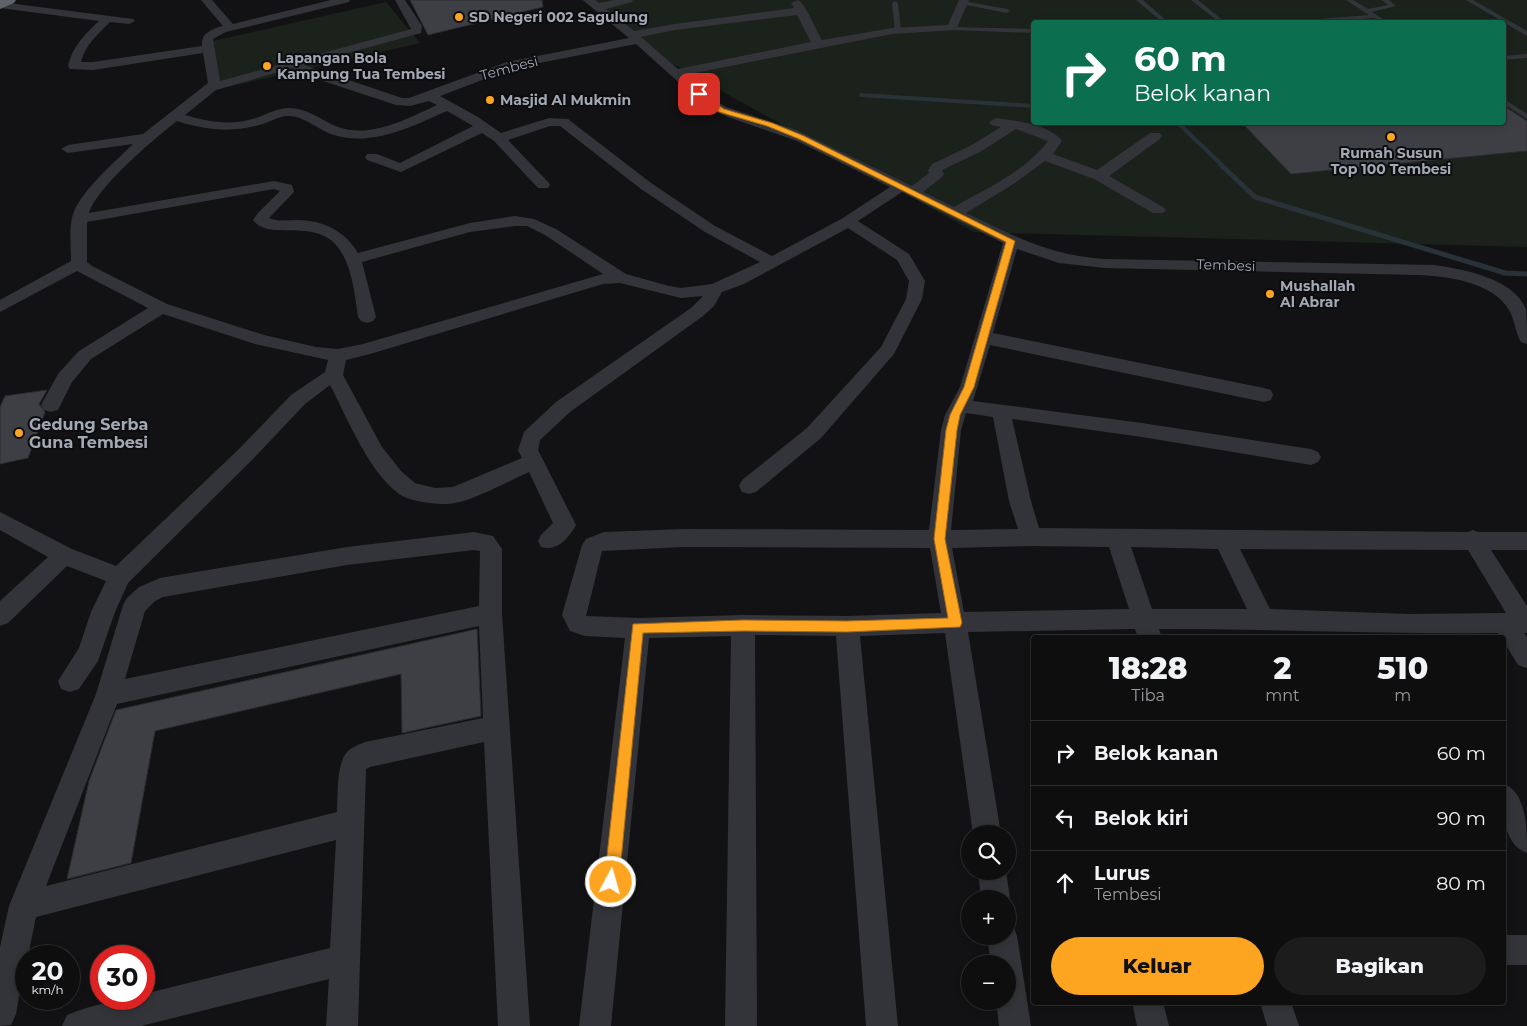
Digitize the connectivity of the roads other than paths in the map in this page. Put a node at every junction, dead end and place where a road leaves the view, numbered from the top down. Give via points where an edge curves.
1 (9, 0) edge
2 (206, 0) edge
3 (345, 0) edge
4 (400, 0) edge
5 (628, 0) edge
6 (1139, 0) edge
7 (1194, 0) edge
8 (1349, 0) edge
9 (1385, 0) edge
10 (1469, 0) edge
11 (964, 1) edge
12 (894, 3) dead end
13 (308, 4) edge
14 (593, 4) edge
15 (0, 5) edge
16 (1007, 11) dead end
17 (1367, 11) junction
18 (1375, 16) junction
19 (106, 20) junction
20 (1164, 20) edge
21 (1219, 20) edge
22 (1329, 20) edge
23 (1382, 20) edge
24 (1503, 20) edge
25 (129, 21) dead end
26 (1506, 22) edge
27 (230, 28) junction
28 (952, 28) junction
29 (898, 31) junction
30 (1031, 32) edge
31 (1527, 34) edge
32 (635, 37) junction
33 (819, 45) junction
34 (208, 49) junction
35 (1527, 56) edge
36 (1506, 58) edge
37 (294, 64) junction
38 (675, 73) junction
39 (212, 87) junction
40 (430, 96) junction
41 (1506, 102) edge
42 (447, 106) junction
43 (175, 116) junction
44 (1527, 117) edge
45 (996, 122) dead end
46 (478, 123) junction
47 (1013, 125) junction
48 (1156, 136) dead end
49 (147, 138) junction
50 (500, 138) junction
51 (68, 149) dead end
52 (1043, 155) junction
53 (372, 157) dead end
54 (1099, 176) junction
55 (542, 185) dead end
56 (906, 190) junction
57 (1158, 210) dead end
58 (955, 213) junction
59 (79, 219) junction
60 (848, 221) junction
61 (1011, 241) junction
62 (355, 259) junction
63 (772, 262) junction
64 (78, 263) junction
65 (620, 278) junction
66 (715, 289) junction
67 (0, 307) edge
68 (160, 308) junction
69 (1524, 313) edge
70 (367, 317) dead end
71 (982, 337) junction
72 (1527, 338) edge
73 (336, 365) junction
74 (1264, 395) dead end
75 (51, 405) dead end
76 (961, 406) junction
77 (1001, 411) junction
78 (1311, 457) dead end
79 (535, 461) junction
80 (749, 486) dead end
81 (0, 520) edge
82 (1029, 530) junction
83 (940, 539) junction
84 (1117, 539) junction
85 (1473, 539) junction
86 (1225, 540) junction
87 (1527, 541) edge
88 (549, 542) dead end
89 (64, 555) junction
90 (119, 577) junction
91 (490, 614) junction
92 (0, 616) edge
93 (1263, 619) junction
94 (955, 623) junction
95 (1519, 623) edge
96 (743, 626) junction
97 (847, 626) junction
98 (638, 628) junction
99 (1054, 628) edge
100 (1147, 629) edge
101 (1412, 631) edge
102 (1527, 657) edge
103 (70, 681) dead end
104 (108, 694) junction
105 (496, 727) junction
106 (1506, 801) edge
107 (350, 823) junction
108 (986, 825) edge
109 (1527, 839) edge
110 (24, 906) junction
111 (1506, 950) edge
112 (1527, 950) edge
113 (344, 960) junction
114 (1149, 1005) edge
115 (1276, 1005) edge
116 (1013, 1010) edge
117 (0, 1014) edge
118 (78, 1026) edge
119 (342, 1026) edge
120 (514, 1026) edge
121 (595, 1026) edge
122 (741, 1026) edge
123 (882, 1026) edge
124 (1015, 1026) edge
125 (1153, 1026) edge
126 (1284, 1026) edge

1 - 15 highway
2 - 27 street
3 - 13 street
4 - 37 street via 417,32
5 - 14 street
6 - 20 lane
7 - 21 lane
8 - 17 lane
9 - 17 lane via 1393,6
10 - 24 lane
11 - 16 lane
11 - 28 street
12 - 29 lane
13 - 27 street
14 - 32 street, Tembesi
15 - 19 street
17 - 18 lane
18 - 22 lane
18 - 23 lane
19 - 25 street
19 - 34 street via 83,44 74,66 94,66
26 - 31 lane
27 - 34 street via 210,35
28 - 29 street
28 - 30 lane
29 - 33 street
32 - 33 street via 675,27 798,7
32 - 38 street, Tembesi
32 - 40 street, Tembesi via 511,65
33 - 38 street
34 - 39 street
35 - 36 lane
37 - 39 street
37 - 40 street, Tembesi via 402,102
38 - 56 street, Tembesi via 722,111 784,130
39 - 43 street
40 - 42 street
41 - 44 lane
42 - 43 street via 399,126 356,134 336,132 290,112 227,128
42 - 46 street
43 - 49 street
45 - 47 street
46 - 50 street
46 - 53 street via 401,168
47 - 52 street via 1054,138 1054,143
47 - 56 street via 975,150 937,167 934,178
48 - 54 street
49 - 51 street
49 - 59 street via 104,180
50 - 55 street
50 - 63 street via 549,122 564,122 646,186 710,229
52 - 54 street
52 - 58 street
54 - 57 street
56 - 58 street, Tembesi
56 - 60 street
58 - 61 street, Tembesi
59 - 62 street via 280,185 287,188 287,192 261,220 269,224 303,225 326,232 339,238
59 - 64 street
60 - 63 street
60 - 80 street via 903,257 917,281 914,299 888,350 814,433
61 - 69 street, Tembesi via 1058,258 1089,263 1312,266 1444,272 1492,286
61 - 71 street
62 - 65 street via 464,230 518,220 537,225
62 - 70 street
63 - 66 street
64 - 67 street
64 - 68 street
65 - 66 street via 668,292
65 - 73 street via 581,284 364,350
66 - 79 street via 708,302 696,312 545,422 531,437 528,450
68 - 73 street via 261,340 316,353
68 - 75 street via 85,355 65,379
69 - 72 street
71 - 74 street
71 - 76 street
73 - 79 street via 375,452 408,489 435,496 455,496
73 - 90 street
76 - 77 street
76 - 83 street via 951,430
77 - 78 street
77 - 82 street
79 - 88 street via 565,525
81 - 89 street
82 - 83 street
82 - 84 street
83 - 94 street
83 - 98 street via 684,538 604,541 594,545 575,620 585,626
84 - 86 street
84 - 100 street
85 - 86 street
85 - 87 street
85 - 95 street
86 - 93 street
89 - 90 street
89 - 92 street
90 - 103 street via 89,652
91 - 104 street
91 - 104 street via 491,549 480,541 347,556 160,588 147,594 135,606
91 - 105 street
93 - 100 street
93 - 101 street
94 - 97 street
94 - 99 street
94 - 108 street
95 - 101 street
95 - 102 street
96 - 97 street
96 - 98 street
96 - 122 street
97 - 123 street
98 - 121 street
99 - 100 street
104 - 110 street
105 - 107 street via 361,756 353,766
105 - 120 street
106 - 109 street
107 - 110 street
107 - 113 street
110 - 117 street
111 - 112 street
113 - 118 street
113 - 119 street
114 - 125 street
115 - 126 street
116 - 124 street

